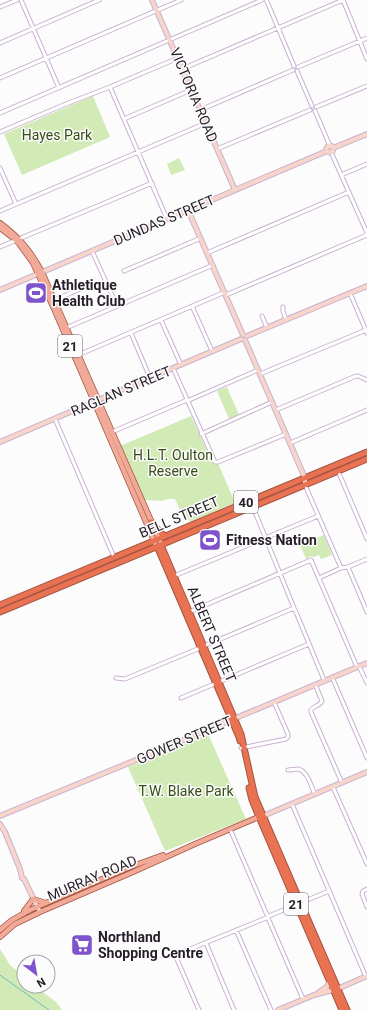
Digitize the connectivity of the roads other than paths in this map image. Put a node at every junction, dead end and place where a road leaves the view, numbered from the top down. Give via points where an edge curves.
1 (16, 0) edge
2 (21, 0) edge
3 (99, 0) edge
4 (152, 0) edge
5 (181, 0) edge
6 (262, 0) edge
7 (343, 0) edge
8 (267, 1) edge
9 (0, 7) edge
10 (157, 10) junction
11 (278, 27) junction
12 (33, 28) junction
13 (367, 38) edge
14 (170, 40) junction
15 (360, 41) junction
16 (0, 43) edge
17 (46, 58) junction
18 (178, 58) junction
19 (367, 59) edge
20 (182, 69) junction
21 (295, 69) junction
22 (0, 78) edge
23 (367, 86) edge
24 (110, 87) junction
25 (59, 88) junction
26 (192, 90) junction
27 (313, 108) junction
28 (200, 110) junction
29 (0, 113) edge
30 (124, 119) junction
31 (206, 123) junction
32 (0, 132) edge
33 (367, 134) edge
34 (217, 149) junction
35 (330, 149) junction
36 (138, 152) junction
37 (367, 164) edge
38 (0, 168) edge
39 (341, 175) junction
40 (152, 183) junction
41 (235, 190) junction
42 (349, 192) junction
43 (16, 204) junction
44 (188, 210) junction
45 (0, 211) edge
46 (167, 219) junction
47 (0, 223) edge
48 (0, 228) edge
49 (367, 234) edge
50 (201, 238) junction
51 (17, 239) junction
52 (0, 246) edge
53 (92, 251) junction
54 (207, 253) junction
55 (213, 265) junction
56 (124, 271) dead end
57 (40, 273) junction
58 (367, 286) edge
59 (86, 287) dead end
60 (0, 290) edge
61 (350, 293) junction
62 (225, 294) junction
63 (52, 301) junction
64 (117, 306) junction
65 (192, 306) junction
66 (283, 307) dead end
67 (262, 316) dead end
68 (161, 320) junction
69 (286, 320) junction
70 (66, 328) junction
71 (267, 328) junction
72 (366, 331) edge
73 (130, 333) junction
74 (244, 338) junction
75 (212, 352) junction
76 (78, 355) junction
77 (181, 365) junction
78 (173, 368) junction
79 (259, 372) junction
80 (150, 378) junction
81 (367, 380) edge
82 (96, 401) junction
83 (187, 401) junction
84 (272, 402) junction
85 (276, 410) junction
86 (367, 410) edge
87 (55, 419) junction
88 (106, 425) junction
89 (112, 432) junction
90 (201, 434) junction
91 (286, 434) junction
92 (0, 442) edge
93 (290, 443) junction
94 (115, 444) junction
95 (366, 453) edge
96 (367, 459) edge
97 (338, 471) junction
98 (305, 478) junction
99 (305, 485) junction
100 (253, 506) junction
101 (145, 514) junction
102 (318, 516) junction
103 (151, 522) junction
104 (186, 527) junction
105 (197, 530) junction
106 (164, 536) junction
107 (266, 538) junction
108 (367, 538) edge
109 (156, 539) junction
110 (159, 545) junction
111 (114, 557) junction
112 (367, 559) edge
113 (348, 567) junction
114 (341, 568) junction
115 (83, 570) junction
116 (169, 571) junction
117 (280, 574) junction
118 (86, 576) junction
119 (174, 576) junction
120 (319, 578) junction
121 (9, 601) junction
122 (0, 605) edge
123 (11, 607) junction
124 (293, 608) junction
125 (0, 612) edge
126 (187, 612) junction
127 (367, 612) edge
128 (309, 644) junction
129 (202, 647) junction
130 (367, 663) edge
131 (358, 666) junction
132 (332, 677) junction
133 (116, 678) dead end
134 (324, 680) junction
135 (217, 682) junction
136 (367, 683) edge
137 (315, 684) junction
138 (181, 698) dead end
139 (274, 702) junction
140 (233, 719) junction
141 (243, 748) junction
142 (367, 758) edge
143 (288, 770) dead end
144 (367, 772) edge
145 (342, 783) junction
146 (334, 786) junction
147 (315, 794) junction
148 (292, 804) junction
149 (0, 816) edge
150 (261, 817) junction
151 (0, 821) edge
152 (0, 824) edge
153 (230, 829) junction
154 (367, 853) edge
155 (363, 855) junction
156 (367, 864) edge
157 (132, 870) junction
158 (367, 889) edge
159 (329, 891) junction
160 (33, 899) junction
161 (46, 903) junction
162 (296, 904) junction
163 (37, 907) junction
164 (367, 907) edge
165 (40, 912) junction
166 (19, 916) junction
167 (268, 917) junction
168 (0, 930) edge
169 (236, 930) junction
170 (0, 936) edge
171 (315, 942) junction
172 (206, 943) junction
173 (366, 976) edge
174 (329, 980) junction
175 (335, 990) junction
176 (314, 995) junction
177 (303, 999) junction
178 (199, 1010) edge
179 (234, 1010) edge
180 (270, 1010) edge
181 (278, 1010) edge
182 (342, 1010) edge
183 (347, 1010) edge

1 - 9 street
2 - 12 street
3 - 12 street
4 - 10 street, VICTORIA ROAD
5 - 10 street
6 - 14 street
7 - 11 street
7 - 15 street
8 - 11 street
10 - 14 street, VICTORIA ROAD
10 - 17 street
11 - 20 street
11 - 21 street
12 - 16 street
12 - 17 street
13 - 15 street
14 - 18 street, VICTORIA ROAD
14 - 25 street
15 - 19 street
15 - 21 street via 298,67 296,65
17 - 22 street
17 - 25 street
18 - 20 street, VICTORIA ROAD
18 - 24 street
20 - 26 street, VICTORIA ROAD
21 - 27 street
21 - 28 street
23 - 27 street
24 - 30 street
24 - 32 street
25 - 29 street
26 - 28 street, VICTORIA ROAD
26 - 30 street
27 - 34 street
27 - 35 street
28 - 31 street, VICTORIA ROAD
30 - 36 street
31 - 34 street, VICTORIA ROAD
31 - 36 street
33 - 35 street, DUNDAS STREET
34 - 41 street, VICTORIA ROAD
35 - 39 street
35 - 41 street, DUNDAS STREET
36 - 40 street
36 - 43 street
37 - 39 street
38 - 43 street
39 - 42 street
40 - 46 street
40 - 51 street
41 - 44 street, DUNDAS STREET
42 - 49 street via 364,221
42 - 54 street
43 - 45 street
44 - 46 street, DUNDAS STREET
44 - 50 street
46 - 53 street, DUNDAS STREET
47 - 51 main road, 21
48 - 51 main road, 21
49 - 62 street
50 - 54 street
50 - 56 street
51 - 52 street
51 - 57 main road, 21
53 - 57 street, DUNDAS STREET
53 - 64 street
54 - 55 street
55 - 62 street
55 - 64 street
57 - 60 street, DUNDAS STREET
57 - 63 main road, ALBERT STREET / 21
58 - 61 street, RAGLAN STREET
59 - 63 street
61 - 69 street, RAGLAN STREET
61 - 72 street
62 - 65 street
62 - 74 street
63 - 70 main road, ALBERT STREET / 21
63 - 82 main road, ALBERT STREET / 21
64 - 70 street
65 - 68 street
65 - 75 street
66 - 69 street
67 - 71 street
68 - 73 street
68 - 77 street
69 - 71 street, RAGLAN STREET
70 - 76 main road, ALBERT STREET / 21
71 - 74 street, RAGLAN STREET
72 - 79 street
73 - 76 street
73 - 80 street
74 - 75 street, RAGLAN STREET
74 - 79 street
75 - 77 street, RAGLAN STREET
76 - 82 main road, ALBERT STREET / 21
77 - 78 street, RAGLAN STREET
78 - 80 street, RAGLAN STREET
78 - 83 street
79 - 83 street
79 - 84 street
80 - 82 street, RAGLAN STREET
81 - 85 street via 356,376
82 - 87 street, RAGLAN STREET
82 - 88 main road, ALBERT STREET / 21
83 - 89 street
83 - 90 street
84 - 85 street
84 - 90 street
85 - 91 street
86 - 93 street
87 - 92 street, RAGLAN STREET
87 - 111 street
88 - 89 main road, ALBERT STREET / 21
88 - 94 main road, ALBERT STREET / 21
89 - 94 main road, ALBERT STREET / 21
90 - 91 street via 215,462
91 - 93 street
93 - 98 street
94 - 101 main road, ALBERT STREET / 21
95 - 98 highway, BELL STREET / 40
96 - 97 highway, BELL STREET / 40
97 - 99 highway, BELL STREET / 40
97 - 108 street
98 - 99 street
98 - 104 highway, BELL STREET / 40
99 - 100 highway, BELL STREET / 40
99 - 102 street
100 - 105 highway, BELL STREET / 40
100 - 107 street
101 - 103 main road, ALBERT STREET / 21
101 - 109 main road, ALBERT STREET / 21
102 - 107 street
102 - 114 street
103 - 106 highway
103 - 109 main road, ALBERT STREET / 21
104 - 105 highway
104 - 106 highway, BELL STREET / 40
105 - 110 highway, BELL STREET / 40
106 - 109 highway, BELL STREET / 40
107 - 117 street
107 - 119 street
109 - 110 main road, ALBERT STREET / 21
109 - 111 highway, BELL STREET / 40
110 - 116 highway, ALBERT STREET / 21
110 - 118 highway, BELL STREET / 40
111 - 115 highway, BELL STREET / 40
112 - 113 street
113 - 114 street
113 - 127 street
114 - 120 street
115 - 118 highway
115 - 121 highway, BELL STREET / 40
116 - 119 highway, ALBERT STREET / 21
116 - 126 highway, ALBERT STREET / 21
117 - 120 street via 311,560
117 - 124 street
117 - 126 street
118 - 123 highway, BELL STREET / 40
119 - 126 highway, ALBERT STREET / 21
120 - 131 street
121 - 122 highway, BELL STREET / 40
121 - 123 highway
123 - 125 highway, BELL STREET / 40
124 - 128 street
124 - 129 street
126 - 129 highway, ALBERT STREET / 21
128 - 134 street
128 - 135 street
129 - 133 street via 125,678
129 - 135 highway, ALBERT STREET / 21
130 - 131 street, GOWER STREET
131 - 132 street, GOWER STREET
131 - 136 street
132 - 134 street, GOWER STREET
132 - 142 street
134 - 137 street, GOWER STREET
135 - 138 street
135 - 140 highway, ALBERT STREET / 21
137 - 139 street, GOWER STREET
137 - 145 street via 322,701 312,708 311,712
139 - 140 street, GOWER STREET
139 - 141 street via 288,737
140 - 141 highway, ALBERT STREET / 21
140 - 149 street, GOWER STREET
141 - 150 highway, ALBERT STREET / 21 via 252,800
143 - 147 street via 298,769 306,774
144 - 145 street, MURRAY ROAD
145 - 146 street, MURRAY ROAD
146 - 147 street, MURRAY ROAD
146 - 155 street
147 - 148 street, MURRAY ROAD
148 - 150 street, MURRAY ROAD
148 - 159 street
149 - 151 street
150 - 153 main road, MURRAY ROAD
150 - 162 highway, ALBERT STREET / 21
152 - 160 street via 21,877
153 - 157 main road, MURRAY ROAD
153 - 167 street
154 - 155 street
155 - 156 street
157 - 161 main road, MURRAY ROAD
157 - 165 main road, MURRAY ROAD
158 - 164 street via 362,894
159 - 162 street
159 - 173 street
160 - 161 main road
160 - 163 street
160 - 166 main road
161 - 163 main road, MURRAY ROAD
162 - 167 street
162 - 171 highway, ALBERT STREET / 21
163 - 165 street
163 - 166 main road, MURRAY ROAD
165 - 170 main road, MURRAY ROAD via 15,924
166 - 168 main road, MURRAY ROAD
167 - 169 street
167 - 177 street
169 - 172 street
169 - 180 street
171 - 174 highway, ALBERT STREET / 21
171 - 175 highway, ALBERT STREET / 21
172 - 178 street via 176,957
172 - 179 street
173 - 175 street
174 - 175 highway, ALBERT STREET / 21
174 - 176 street via 328,986
175 - 176 street
175 - 182 highway, ALBERT STREET / 21
175 - 183 highway, ALBERT STREET / 21
176 - 177 street
177 - 181 street

